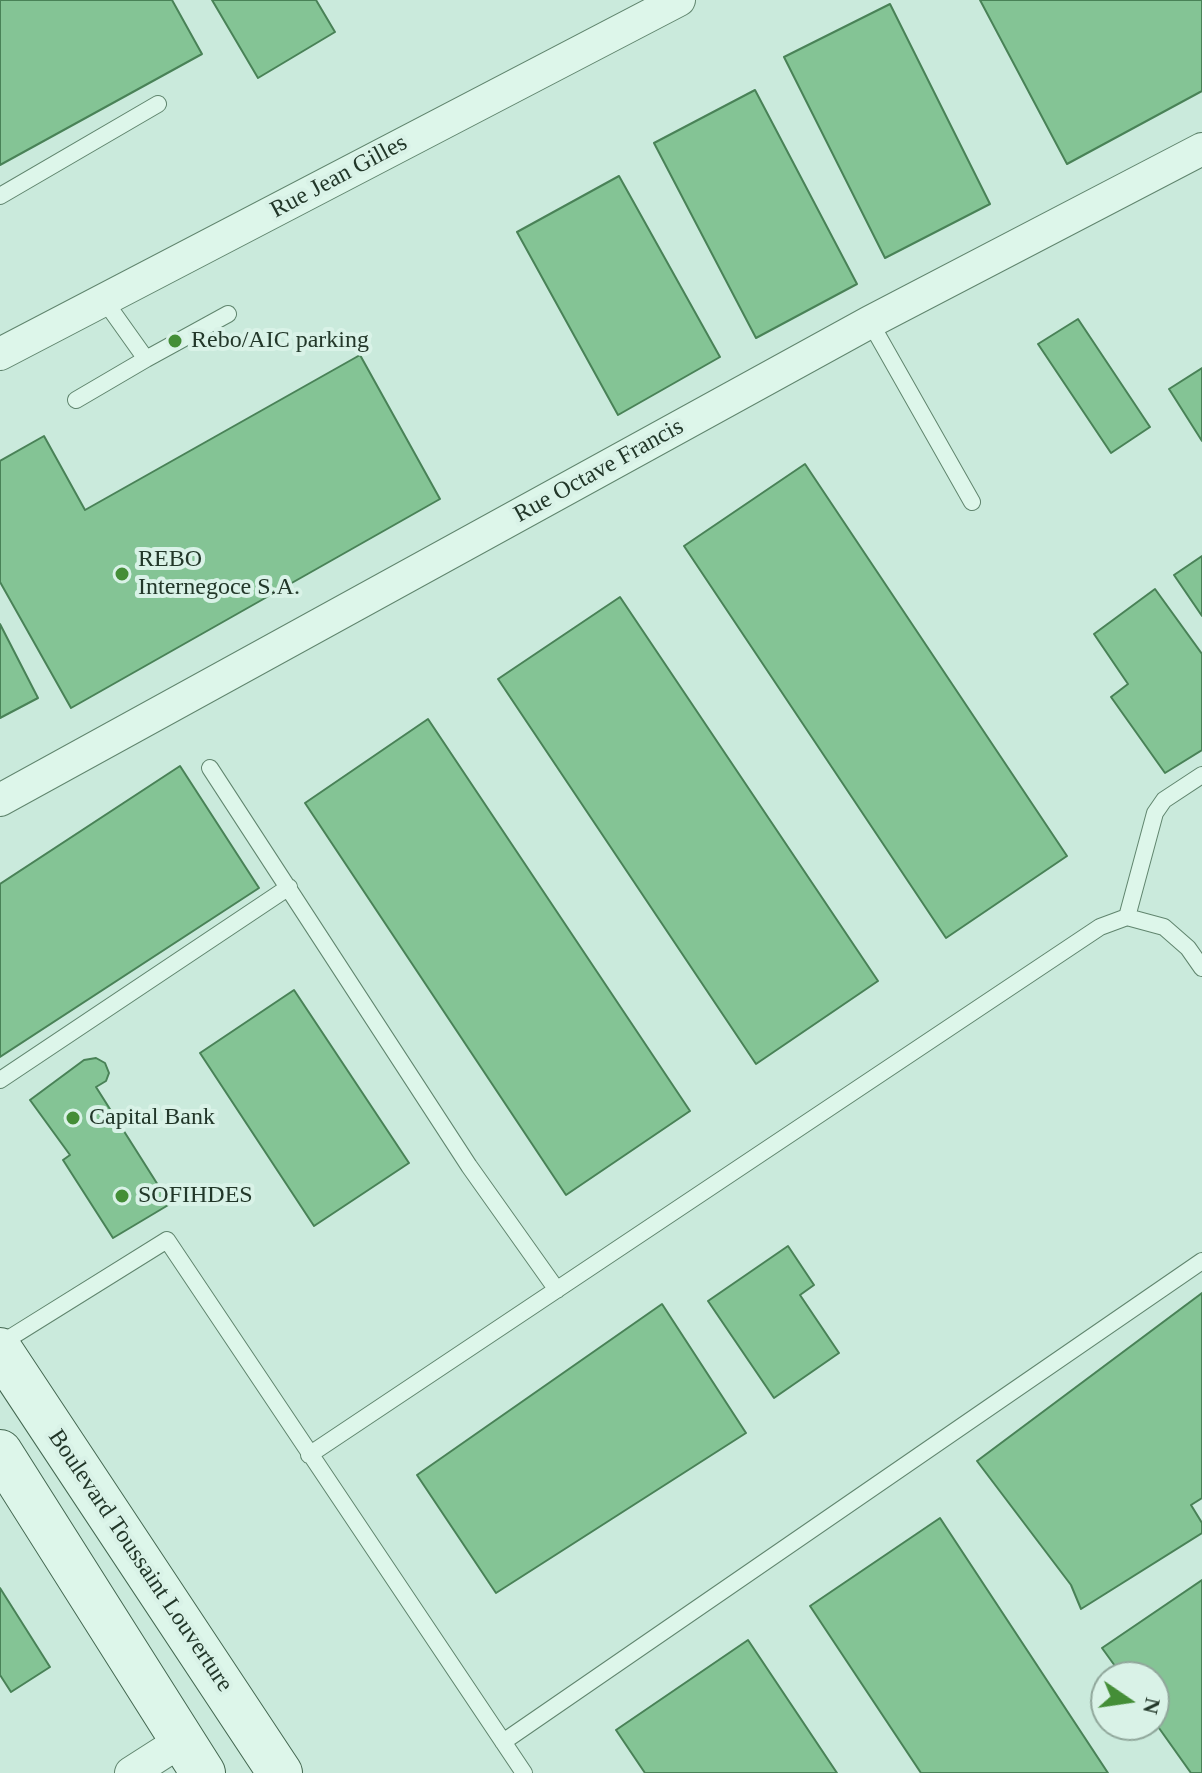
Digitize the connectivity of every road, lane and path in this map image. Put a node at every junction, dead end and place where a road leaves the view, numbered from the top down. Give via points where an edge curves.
1 (679, 0) edge
2 (158, 104) dead end
3 (1202, 149) edge
4 (0, 196) edge
5 (104, 300) junction
6 (228, 314) dead end
7 (870, 322) junction
8 (0, 354) edge
9 (146, 359) junction
10 (76, 400) dead end
11 (972, 502) dead end
12 (210, 768) dead end
13 (1202, 775) edge
14 (0, 800) edge
15 (289, 887) junction
16 (1127, 917) junction
17 (1202, 968) edge
18 (0, 1080) edge
19 (1202, 1261) edge
20 (557, 1290) junction
21 (0, 1347) edge
22 (0, 1452) edge
23 (309, 1455) junction
24 (503, 1742) junction
25 (192, 1757) edge
26 (516, 1770) edge
27 (131, 1773) edge
28 (280, 1773) edge

1 - 5 street, Rue Jean Gilles
2 - 4 lane
3 - 7 street, Rue Octave Francis
5 - 8 street, Rue Jean Gilles
5 - 9 lane
6 - 9 lane
7 - 11 lane
7 - 14 street, Rue Octave Francis
9 - 10 lane
12 - 15 lane
13 - 16 lane via 1164,800 1155,813
15 - 18 lane
15 - 20 lane via 469,1166
16 - 17 lane via 1164,927
16 - 20 lane via 1100,927
19 - 24 lane
20 - 23 lane
21 - 23 lane via 167,1240
21 - 28 main road, Boulevard Toussaint Louverture
22 - 25 main road
23 - 24 lane
24 - 26 lane
25 - 27 street

